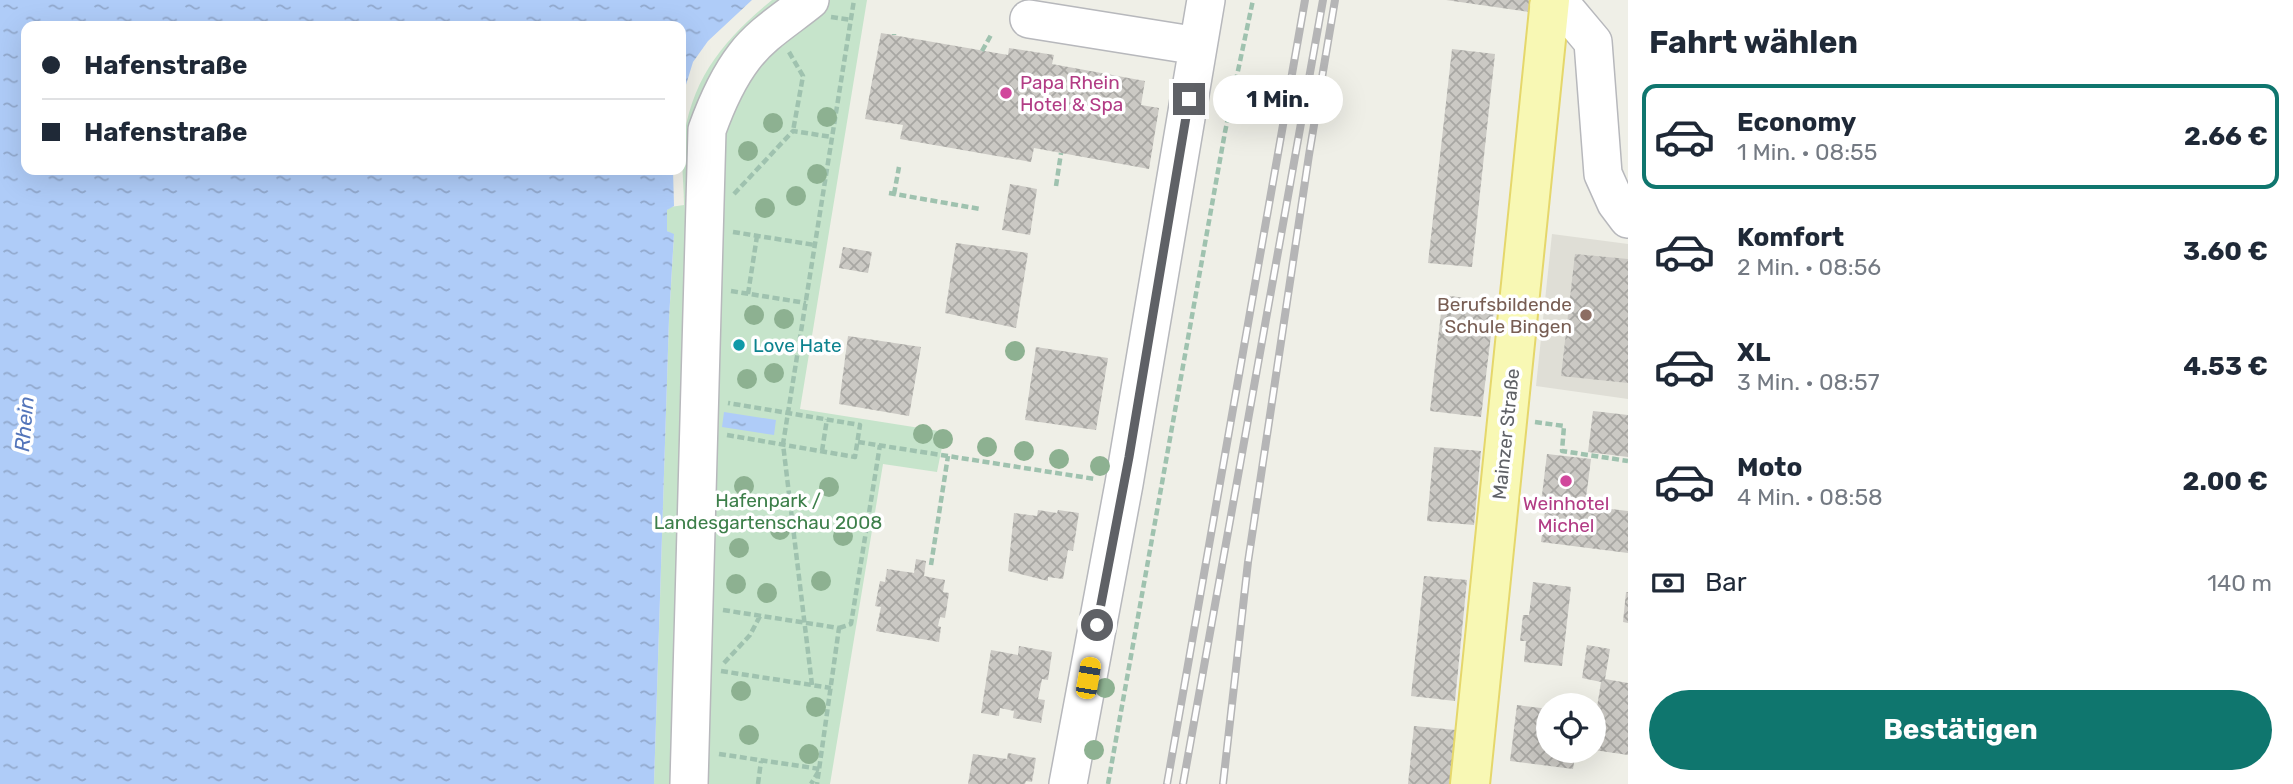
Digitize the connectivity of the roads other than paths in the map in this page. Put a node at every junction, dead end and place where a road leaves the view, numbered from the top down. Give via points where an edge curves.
1 (810, 0) edge
2 (1206, 0) edge
3 (1550, 2) edge
4 (1029, 19) dead end
5 (1198, 46) junction
6 (1628, 219) edge
7 (690, 767) edge
8 (1068, 784) edge
9 (1469, 784) edge

1 - 7 street via 744,56 720,96 707,130 694,606 707,668
2 - 5 street
3 - 6 street via 1567,11 1592,42 1603,174
3 - 9 main road, Mainzer Straße
4 - 5 street
5 - 8 street

